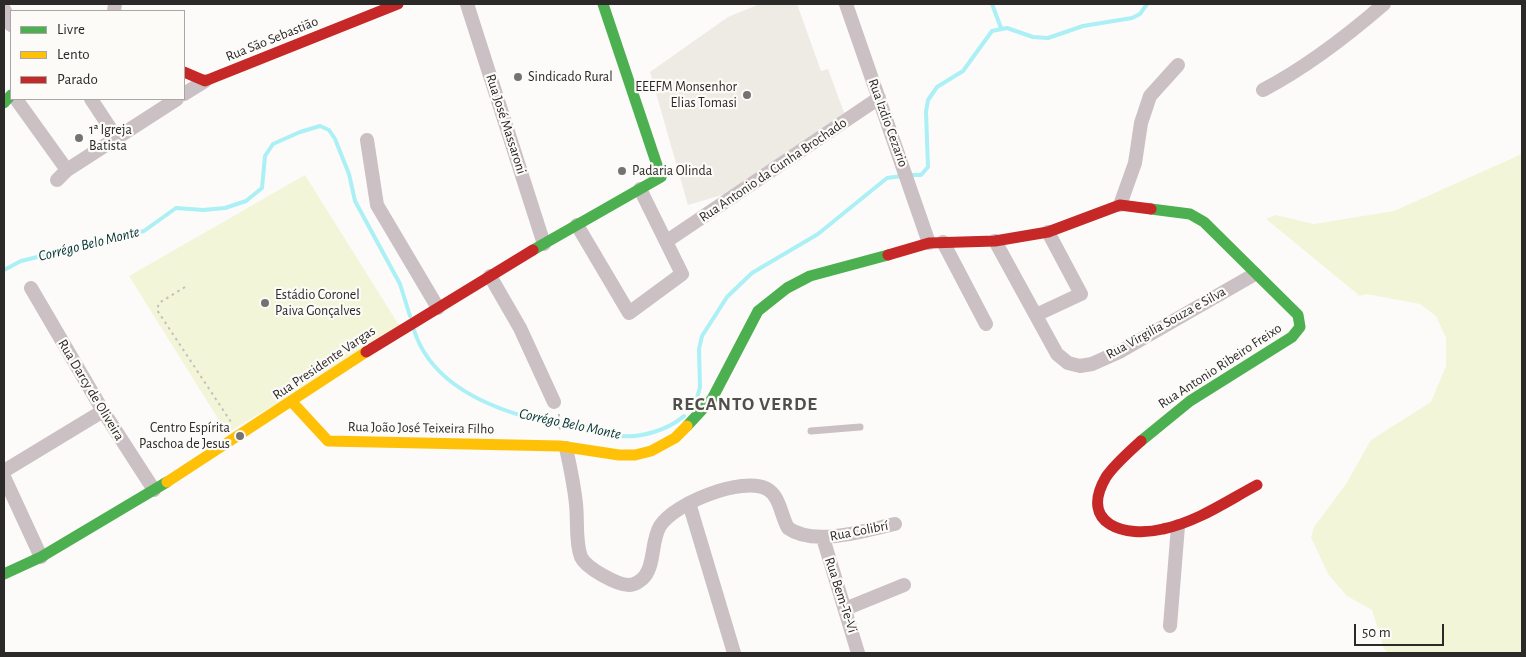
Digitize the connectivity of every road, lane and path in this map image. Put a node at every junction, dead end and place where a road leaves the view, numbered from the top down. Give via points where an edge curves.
1 (398, 4) edge
2 (467, 4) edge
3 (604, 4) edge
4 (846, 4) edge
5 (1384, 4) edge
6 (4, 9) edge
7 (10, 22) edge
8 (1178, 65) dead end
9 (185, 72) edge
10 (205, 81) junction
11 (1263, 90) dead end
12 (185, 93) edge
13 (879, 98) junction
14 (17, 100) edge
15 (92, 100) edge
16 (175, 100) edge
17 (116, 137) junction
18 (367, 140) dead end
19 (67, 170) junction
20 (57, 180) dead end
21 (640, 189) junction
22 (1120, 204) junction
23 (577, 225) junction
24 (1048, 232) junction
25 (667, 241) junction
26 (994, 241) junction
27 (936, 243) junction
28 (544, 244) junction
29 (1255, 274) junction
30 (490, 276) junction
31 (185, 287) dead end
32 (31, 288) dead end
33 (438, 308) junction
34 (1036, 315) junction
35 (986, 324) dead end
36 (292, 402) junction
37 (103, 411) junction
38 (557, 412) joint
39 (860, 427) dead end
40 (811, 431) dead end
41 (560, 433) dead end
42 (240, 436) junction
43 (566, 448) junction
44 (4, 472) edge
45 (4, 477) edge
46 (1257, 485) dead end
47 (154, 490) junction
48 (690, 503) junction
49 (895, 524) dead end
50 (1178, 526) junction
51 (823, 538) junction
52 (41, 557) junction
53 (4, 574) edge
54 (904, 585) dead end
55 (845, 608) junction
56 (1170, 626) dead end
57 (734, 653) edge
58 (858, 653) edge

1 - 10 street, Rua São Sebastião
2 - 28 street, Rua José Massaroni
3 - 21 street, Rua Presidente Vargas via 660,177
4 - 13 street, Rua Izdio Cezario
5 - 11 street via 1346,36
6 - 7 street
8 - 22 street via 1150,96 1141,123 1135,162
9 - 10 street
10 - 12 street
13 - 25 street, Rua Antonio da Cunha Brochado
13 - 27 street, Rua Izdio Cezario via 900,160
14 - 19 street
15 - 17 street
16 - 17 street
17 - 19 street
18 - 33 street via 377,205
19 - 20 street
21 - 23 street, Rua Presidente Vargas
21 - 25 street
22 - 24 street, Rua João José Teixeira Filho
22 - 29 street, Rua João José Teixeira Filho via 1190,214 1204,222
23 - 25 street via 629,313 682,274
23 - 28 street, Rua Presidente Vargas
24 - 26 street, Rua João José Teixeira Filho
24 - 34 street via 1081,294
26 - 27 street, Rua João José Teixeira Filho
26 - 34 street, Rua Virgilia Souza e Silva
27 - 35 street, Rua Izdio Cezario
27 - 43 street, Rua João José Teixeira Filho via 810,276 772,298 758,310 749,325 712,400 675,438 636,455
28 - 30 street, Rua Presidente Vargas
29 - 34 street, Rua Virgilia Souza e Silva via 1092,364 1068,363 1057,354
29 - 50 street, Rua Antonio Ribeiro Freixo via 1298,315 1301,321 1298,332 1183,405 1158,425 1107,478 1101,492 1098,507 1107,526 1139,533
30 - 33 street, Rua Presidente Vargas
30 - 38 street via 520,328
31 - 42 path via 159,303 157,310
32 - 37 street, Rua Darcy de Oliveira
33 - 36 street, Rua Presidente Vargas
36 - 42 street, Rua Presidente Vargas
36 - 43 street, Rua João José Teixeira Filho via 328,442
37 - 44 street
37 - 47 street, Rua Darcy de Oliveira
38 - 41 path
39 - 40 lane
42 - 47 street, Rua Presidente Vargas
43 - 48 street via 581,556 587,565 610,579 629,585 645,576 661,524 673,512
45 - 52 street
46 - 50 street, Rua Antonio Ribeiro Freixo
47 - 52 street, Rua Presidente Vargas
48 - 51 street, Rua Colibrí via 724,490 745,485 759,486 774,494 788,528 802,535
48 - 57 street
49 - 51 street, Rua Colibrí
50 - 56 street
51 - 55 street, Rua Bem-Te-Vi
52 - 53 street, Rua Presidente Vargas
54 - 55 street
55 - 58 street, Rua Bem-Te-Vi

